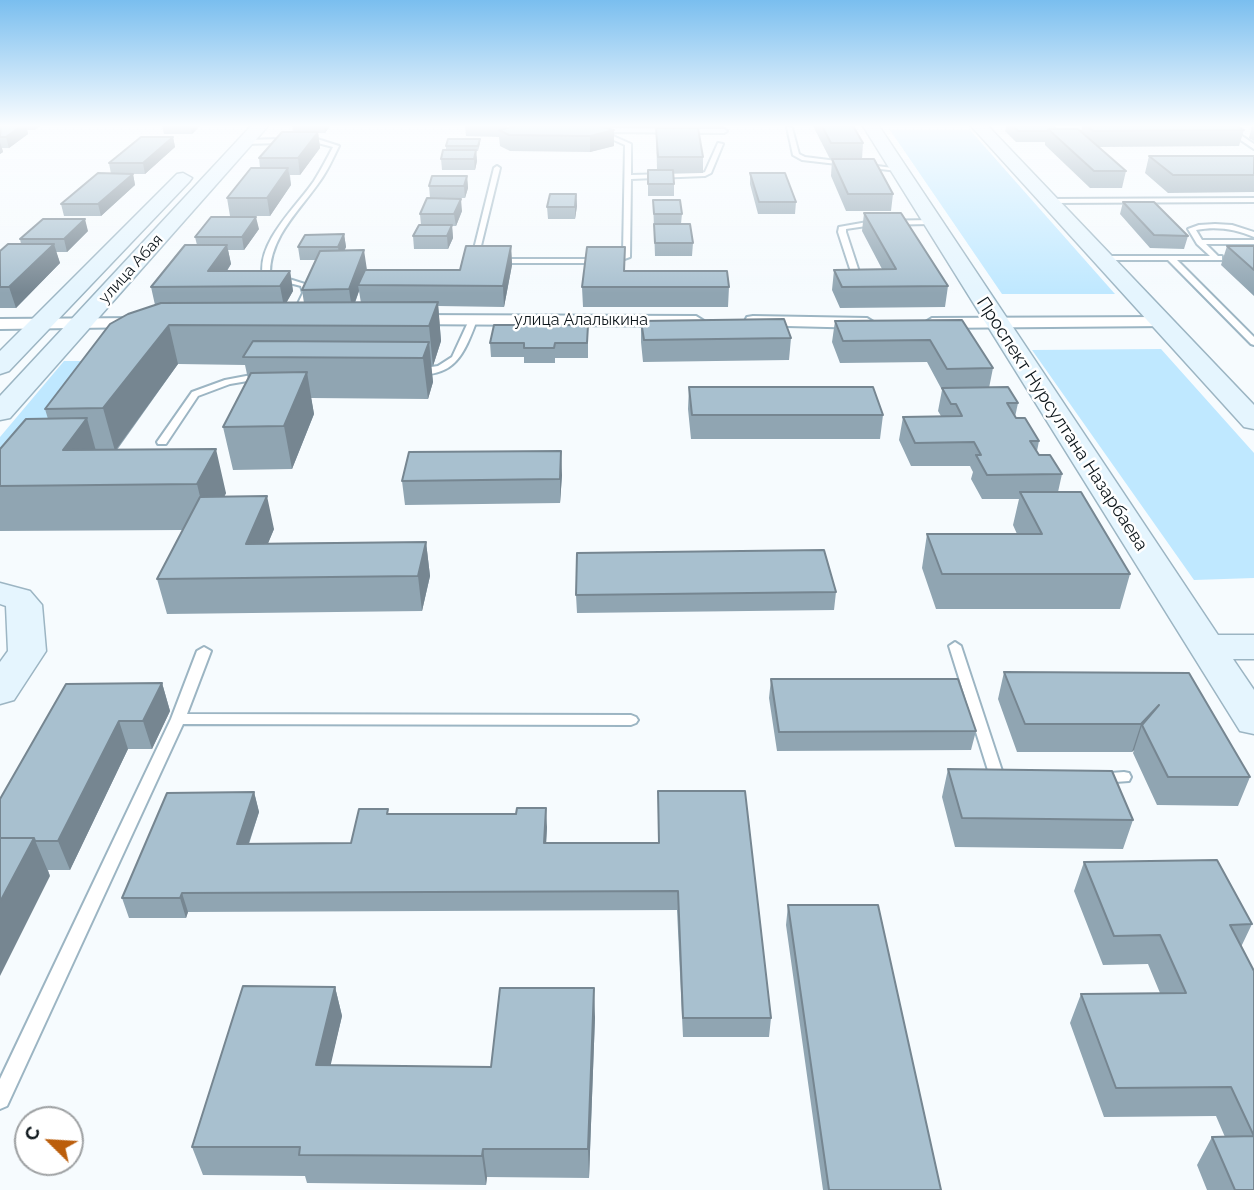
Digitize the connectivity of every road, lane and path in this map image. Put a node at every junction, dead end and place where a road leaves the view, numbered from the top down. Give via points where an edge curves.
1 (180, 182) edge
2 (204, 182) edge
3 (317, 182) edge
4 (494, 182) edge
5 (628, 182) edge
6 (906, 182) edge
7 (1031, 182) edge
8 (1254, 200) edge
9 (1049, 201) junction
10 (932, 222) junction
11 (1254, 235) edge
12 (1200, 242) junction
13 (1254, 242) edge
14 (1102, 258) junction
15 (1170, 258) junction
16 (1216, 258) junction
17 (1229, 258) edge
18 (859, 284) edge
19 (390, 320) edge
20 (473, 320) junction
21 (293, 321) edge
22 (1162, 322) junction
23 (82, 323) junction
24 (161, 323) edge
25 (878, 323) edge
26 (919, 323) edge
27 (996, 323) junction
28 (0, 324) edge
29 (41, 324) junction
30 (1254, 342) edge
31 (0, 366) edge
32 (409, 372) edge
33 (279, 376) edge
34 (1244, 400) edge
35 (0, 412) edge
36 (1254, 421) edge
37 (162, 442) dead end
38 (0, 593) edge
39 (955, 646) dead end
40 (1206, 647) junction
41 (1254, 648) edge
42 (13, 650) edge
43 (204, 651) dead end
44 (0, 691) edge
45 (178, 719) junction
46 (631, 720) dead end
47 (1254, 721) edge
48 (1124, 777) dead end
49 (1082, 779) edge
50 (1013, 782) edge
51 (0, 1100) edge

1 - 29 main road, улица Абая
2 - 23 main road, улица Абая
3 - 21 lane via 286,220 264,264 266,275 303,285 307,293
4 - 5 lane via 475,255 492,261 613,261 627,255
6 - 10 main road, Проспект Нурсултана Назарбаева
7 - 9 main road
8 - 9 lane
9 - 14 main road
10 - 18 lane via 843,228
10 - 27 main road, Проспект Нурсултана Назарбаева
11 - 12 lane via 1242,228 1196,227 1191,231
12 - 13 lane
12 - 16 lane
14 - 15 lane
14 - 22 main road
15 - 16 lane
15 - 30 lane
16 - 17 lane
19 - 20 street, улица Алалыкина
20 - 25 street, улица Алалыкина
20 - 32 lane via 457,360 443,370
22 - 27 street
22 - 34 main road
23 - 24 street
23 - 29 street
23 - 35 main road, улица Абая
26 - 27 street
27 - 40 main road, Проспект Нурсултана Назарбаева
28 - 29 street
29 - 31 main road, улица Абая
33 - 37 lane via 253,376 195,394
34 - 36 main road
38 - 42 main road via 18,598 24,605
39 - 50 lane via 999,783
40 - 41 main road
40 - 47 main road, Проспект Нурсултана Назарбаева
42 - 44 main road
43 - 45 lane
45 - 46 lane
45 - 51 lane
48 - 49 lane

